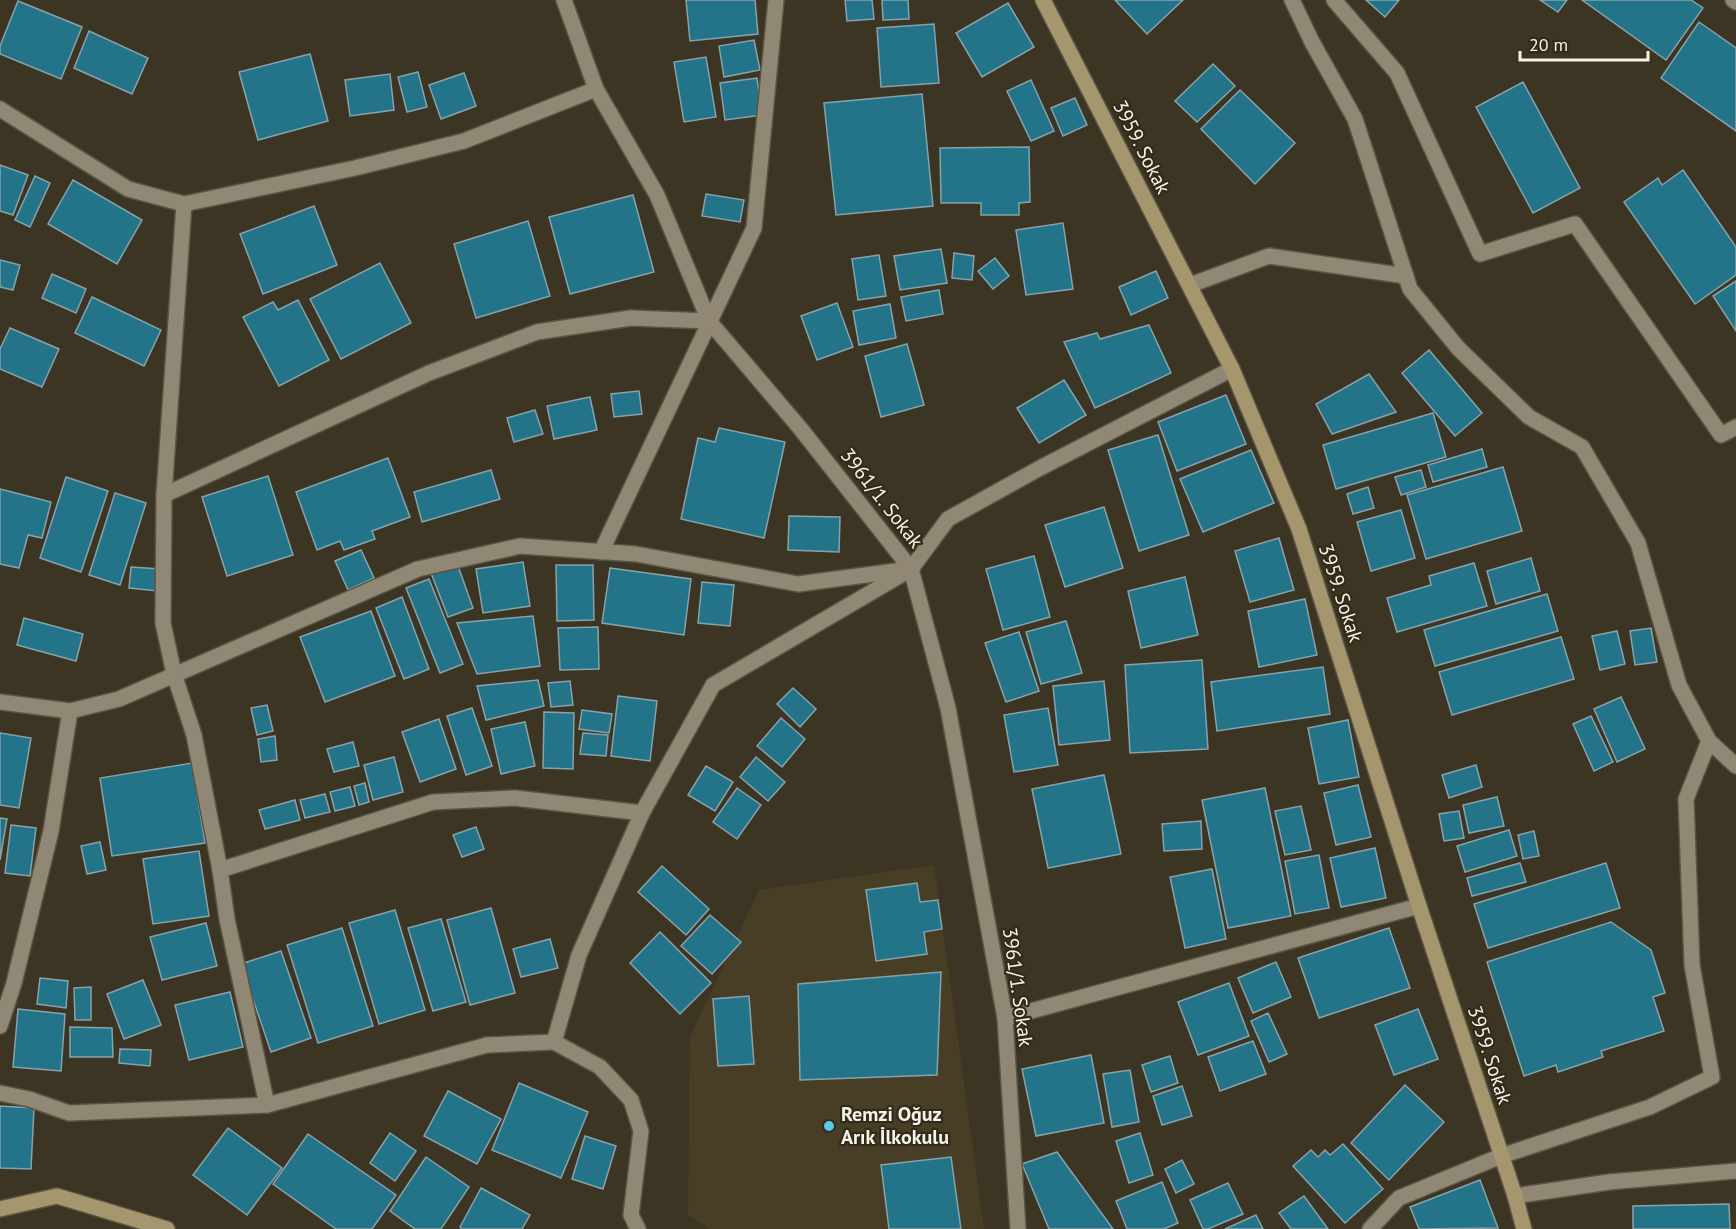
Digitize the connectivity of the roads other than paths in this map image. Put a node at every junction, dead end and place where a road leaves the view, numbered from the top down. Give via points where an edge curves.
1 (564, 0) edge
2 (776, 0) edge
3 (1043, 0) edge
4 (1292, 0) edge
5 (1334, 0) edge
6 (596, 89) junction
7 (0, 109) edge
8 (184, 204) junction
9 (1406, 276) junction
10 (1190, 285) junction
11 (709, 321) junction
12 (1232, 369) junction
13 (1736, 427) edge
14 (164, 495) junction
15 (601, 552) junction
16 (911, 568) junction
17 (174, 674) junction
18 (0, 702) edge
19 (70, 711) junction
20 (1709, 741) junction
21 (1736, 766) edge
22 (642, 813) junction
23 (220, 870) junction
24 (1419, 906) junction
25 (1005, 1018) junction
26 (0, 1026) edge
27 (554, 1042) junction
28 (0, 1093) edge
29 (267, 1105) junction
30 (1501, 1156) junction
31 (1736, 1171) edge
32 (1515, 1196) junction
33 (0, 1209) edge
34 (167, 1229) edge
35 (638, 1229) edge
36 (1018, 1229) edge
37 (1370, 1229) edge
38 (1524, 1229) edge

1 - 6 street, 3961/1. Sokak
2 - 11 street via 754,228
3 - 10 street, 3959. Sokak
4 - 9 street via 1355,119
5 - 13 street via 1396,73 1480,254 1575,224 1721,435
6 - 8 street via 464,141
6 - 11 street, 3961/1. Sokak via 657,195
7 - 8 street via 128,189
8 - 14 street
9 - 10 street via 1269,256
9 - 20 street via 1410,289 1458,348 1529,417 1582,447 1638,543 1679,685
10 - 12 street, 3959. Sokak
11 - 14 street via 631,318 537,332 429,373
11 - 15 street
11 - 16 street, 3961/1. Sokak via 801,428
12 - 16 street via 948,519
12 - 24 street, 3959. Sokak via 1299,529
14 - 17 street via 163,623
15 - 16 street via 636,554 798,584
15 - 17 street via 520,546 418,569
16 - 22 street via 713,685
16 - 25 street, 3961/1. Sokak via 948,708
17 - 19 street via 119,699
17 - 23 street via 194,735
18 - 19 street
19 - 26 street via 51,831
20 - 21 street
20 - 30 street via 1686,799 1692,965 1712,1077 1650,1107
22 - 23 street via 515,798 433,802
22 - 27 street via 579,955
23 - 29 street
24 - 25 street
24 - 30 street, 3959. Sokak
25 - 36 street, 3961/1. Sokak
27 - 29 street via 488,1045
27 - 35 street via 600,1067 631,1100 642,1131 632,1215
28 - 29 street via 69,1113
30 - 32 street, 3959. Sokak
30 - 37 street via 1398,1198
31 - 32 street via 1609,1182
32 - 38 street, 3959. Sokak
33 - 34 street via 57,1196

